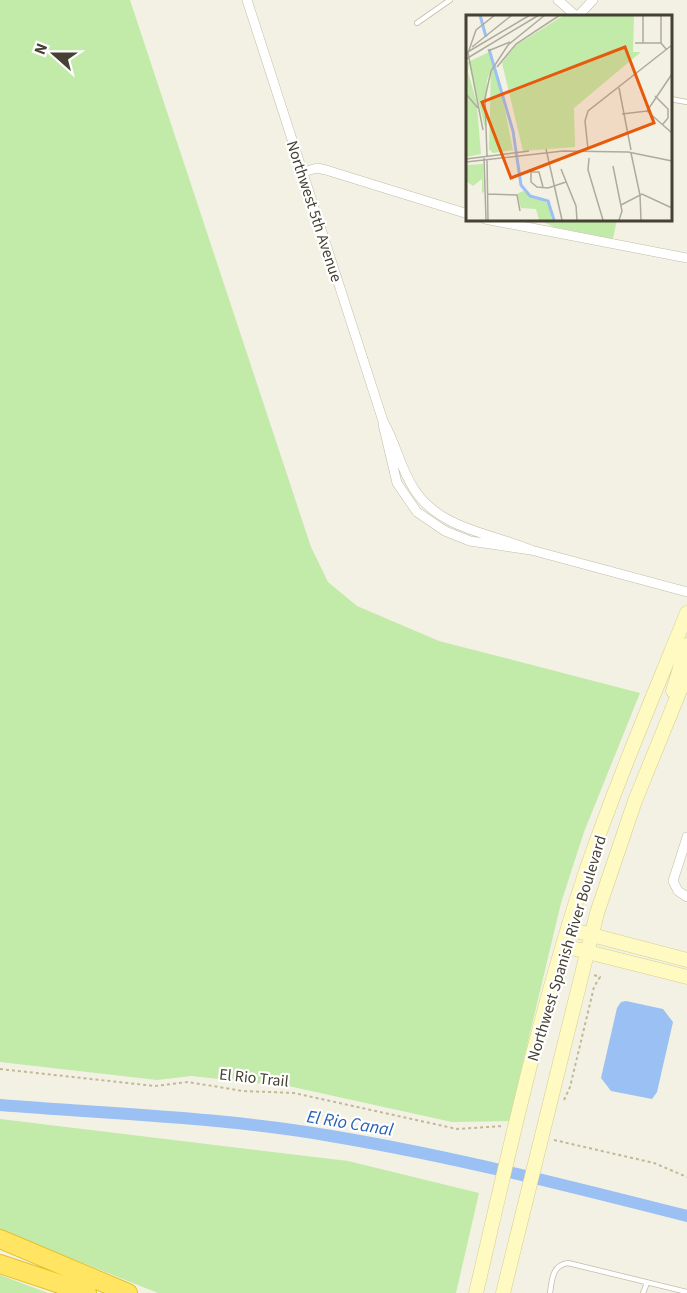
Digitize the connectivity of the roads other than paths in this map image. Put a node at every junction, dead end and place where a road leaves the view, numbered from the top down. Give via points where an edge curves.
1 (247, 0) edge
2 (450, 0) edge
3 (558, 0) edge
4 (593, 0) edge
5 (576, 15) edge
6 (578, 15) edge
7 (417, 23) dead end
8 (672, 99) edge
9 (687, 102) edge
10 (303, 172) junction
11 (466, 213) edge
12 (494, 220) edge
13 (522, 223) edge
14 (687, 258) edge
15 (687, 592) edge
16 (687, 613) edge
17 (687, 645) edge
18 (687, 673) edge
19 (668, 720) junction
20 (687, 837) edge
21 (687, 897) edge
22 (569, 929) junction
23 (591, 935) junction
24 (564, 946) junction
25 (587, 951) junction
26 (687, 960) edge
27 (687, 977) edge
28 (0, 1239) edge
29 (0, 1264) edge
30 (647, 1283) junction
31 (687, 1292) edge
32 (87, 1293) edge
33 (128, 1293) edge
34 (476, 1293) edge
35 (503, 1293) edge
36 (550, 1293) edge
37 (643, 1293) edge

1 - 10 street, Northwest 5th Avenue
2 - 7 lane
3 - 5 street
4 - 6 street
8 - 9 lane
10 - 11 street via 326,170
10 - 15 street, Northwest 5th Avenue via 383,421 414,489 430,508 454,523 531,550
12 - 13 street
13 - 14 street
16 - 22 main road, Northwest Spanish River Boulevard via 611,801
17 - 19 main road via 676,675
18 - 19 main road, Northwest Spanish River Boulevard
19 - 23 main road, Northwest Spanish River Boulevard via 620,841
20 - 21 street via 673,881
22 - 23 main road
22 - 24 main road, Northwest Spanish River Boulevard
23 - 25 main road, Northwest Spanish River Boulevard
23 - 26 main road
24 - 25 main road
24 - 34 main road, Northwest Spanish River Boulevard
25 - 27 main road
25 - 35 main road, Northwest Spanish River Boulevard
28 - 33 highway
29 - 32 highway
30 - 31 lane
30 - 36 lane via 568,1263 554,1272
30 - 37 lane

